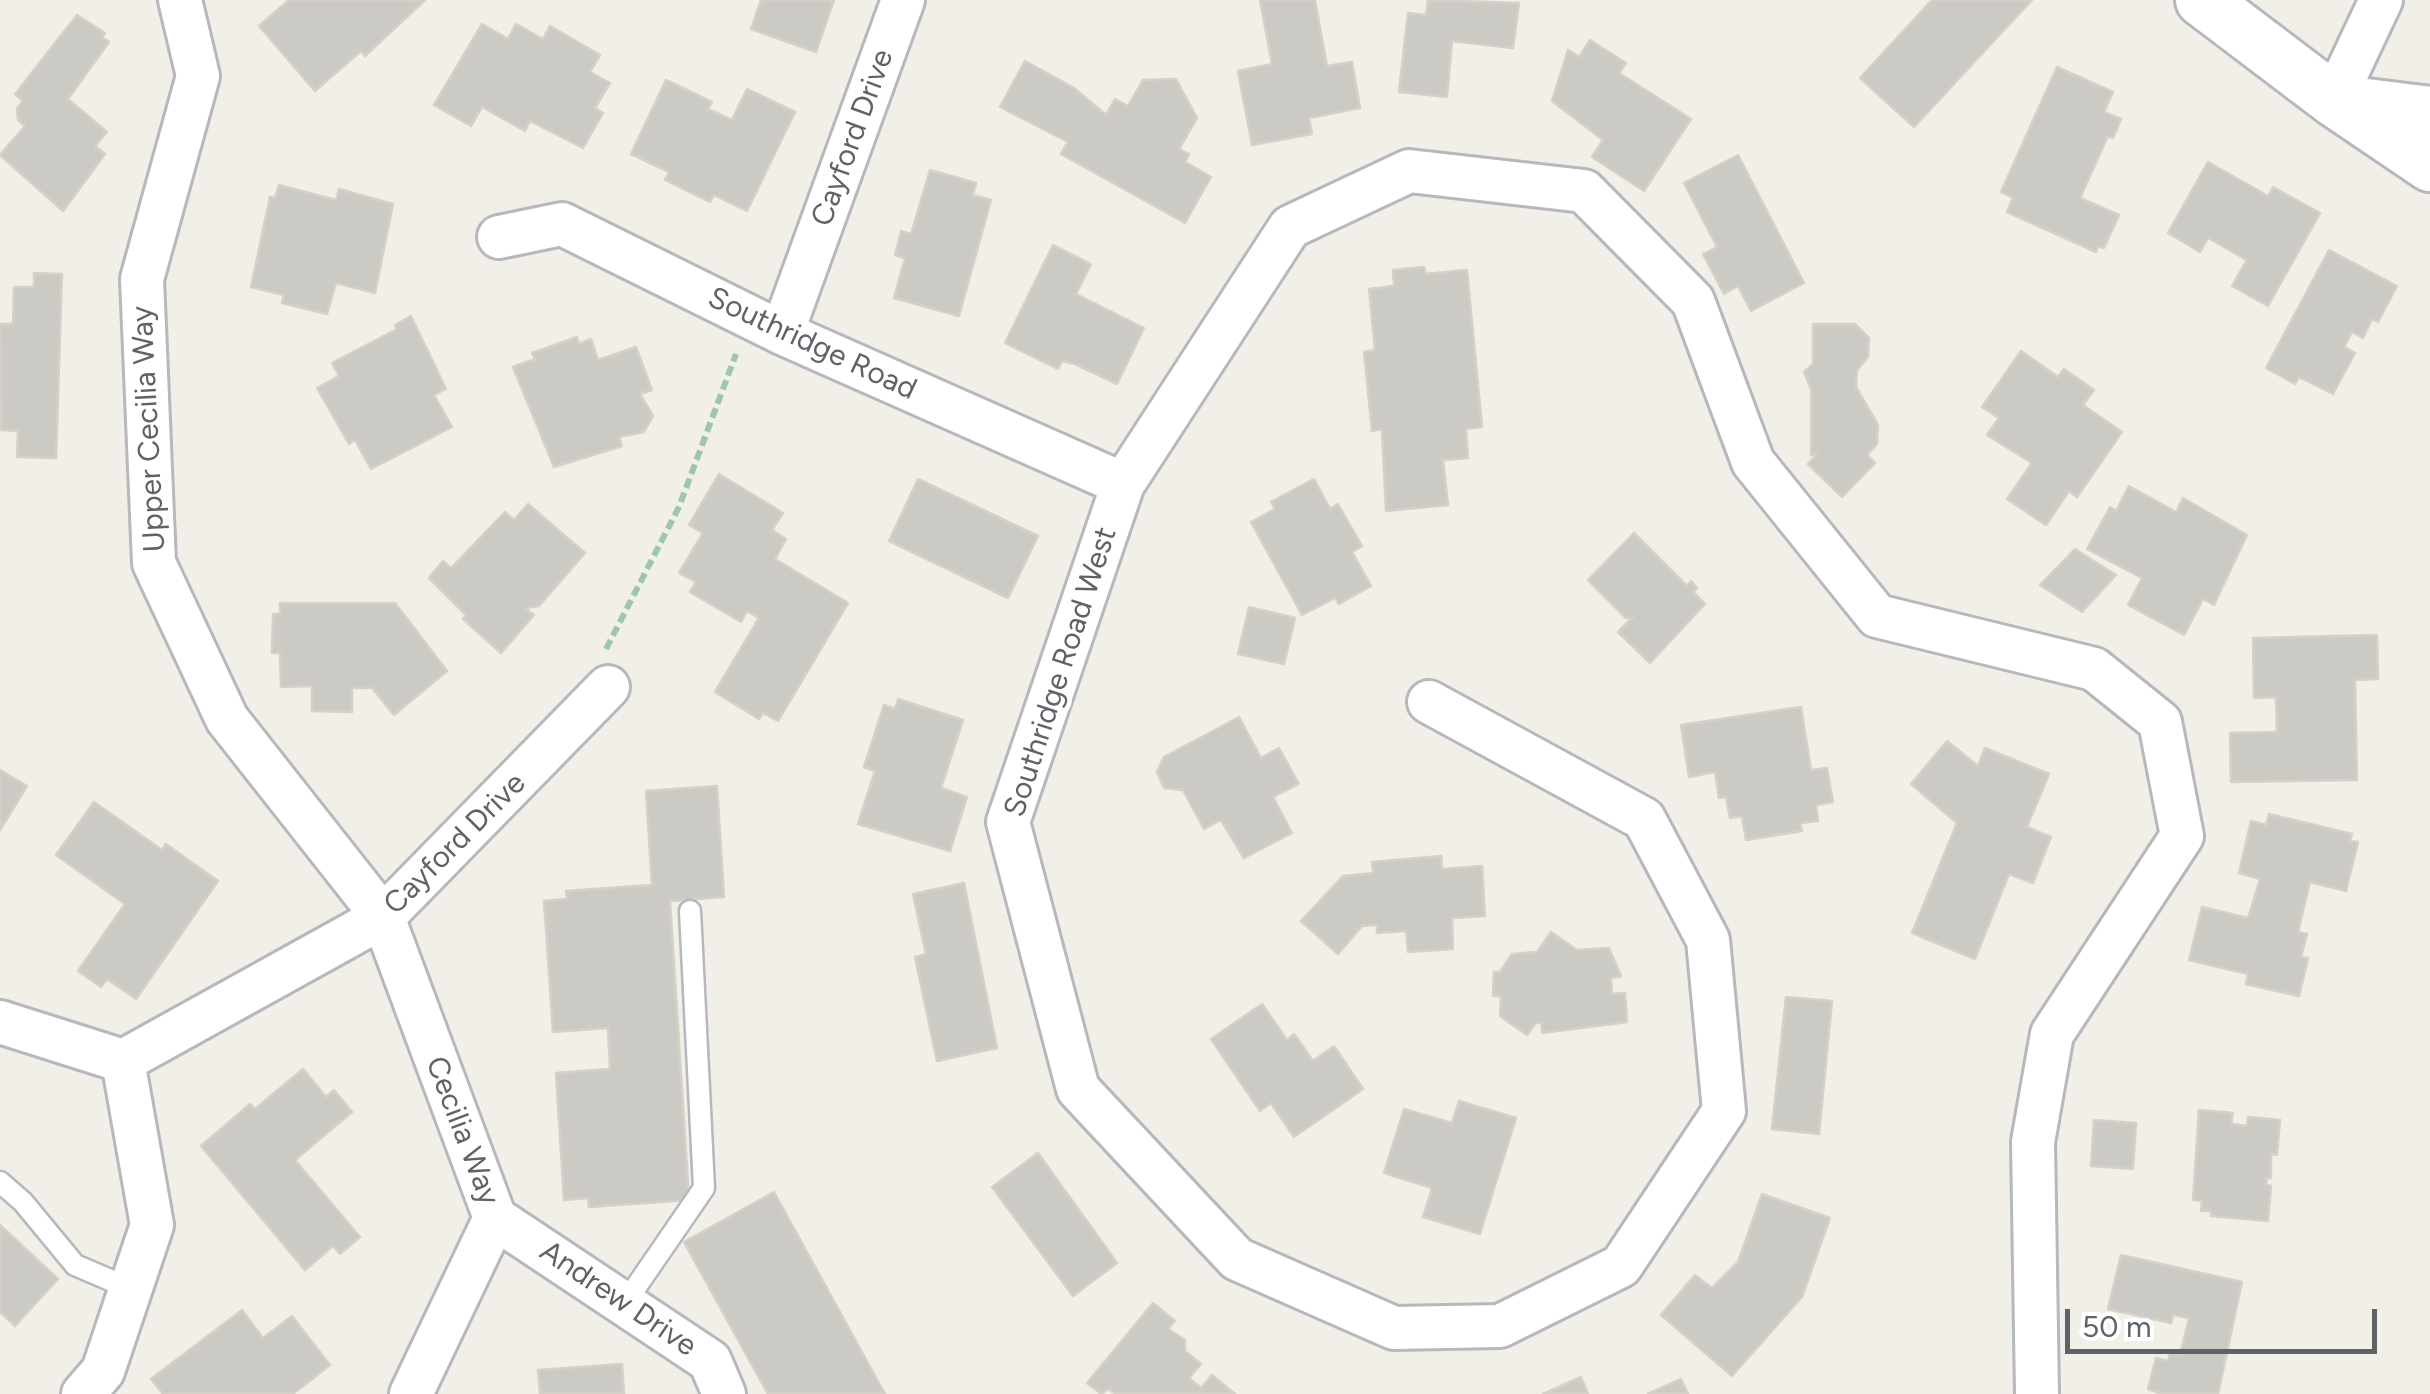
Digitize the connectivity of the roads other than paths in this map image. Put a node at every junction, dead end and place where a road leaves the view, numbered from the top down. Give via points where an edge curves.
1 (180, 0) edge
2 (903, 0) edge
3 (2202, 0) edge
4 (2381, 0) edge
5 (2334, 100) junction
6 (2430, 113) edge
7 (2430, 165) edge
8 (499, 237) dead end
9 (782, 333) junction
10 (1123, 484) junction
11 (605, 672) road end
12 (1429, 702) dead end
13 (690, 912) dead end
14 (384, 916) junction
15 (0, 1022) edge
16 (122, 1060) junction
17 (0, 1182) edge
18 (495, 1218) junction
19 (130, 1289) junction
20 (625, 1304) junction
21 (83, 1394) edge
22 (411, 1394) edge
23 (724, 1394) edge
24 (2037, 1394) edge

1 - 14 street, Upper Cecilia Way via 198,76 142,279 154,563 227,720
2 - 9 street, Cayford Drive
3 - 5 street
4 - 5 street
5 - 6 street
5 - 7 street
8 - 9 street, Southridge Road via 562,224
9 - 10 street, Southridge Road
10 - 12 street, Southridge Road West via 1008,822 1078,1089 1237,1258 1394,1328 1500,1326 1620,1266 1724,1110 1708,940 1644,819
10 - 24 street, Southridge Road West via 1290,228 1408,171 1584,191 1692,301 1753,462 1877,616 2094,669 2160,722 2182,836 2052,1034 2033,1142
11 - 14 street, Cayford Drive
13 - 20 lane via 704,1188
14 - 16 street, Cayford Drive
14 - 18 street, Cecilia Way
15 - 16 street
16 - 19 street via 152,1225
17 - 19 lane via 75,1265
18 - 20 street, Andrew Drive
18 - 22 street, Cecilia Way
19 - 21 street via 103,1370
20 - 23 street, Andrew Drive via 710,1360

